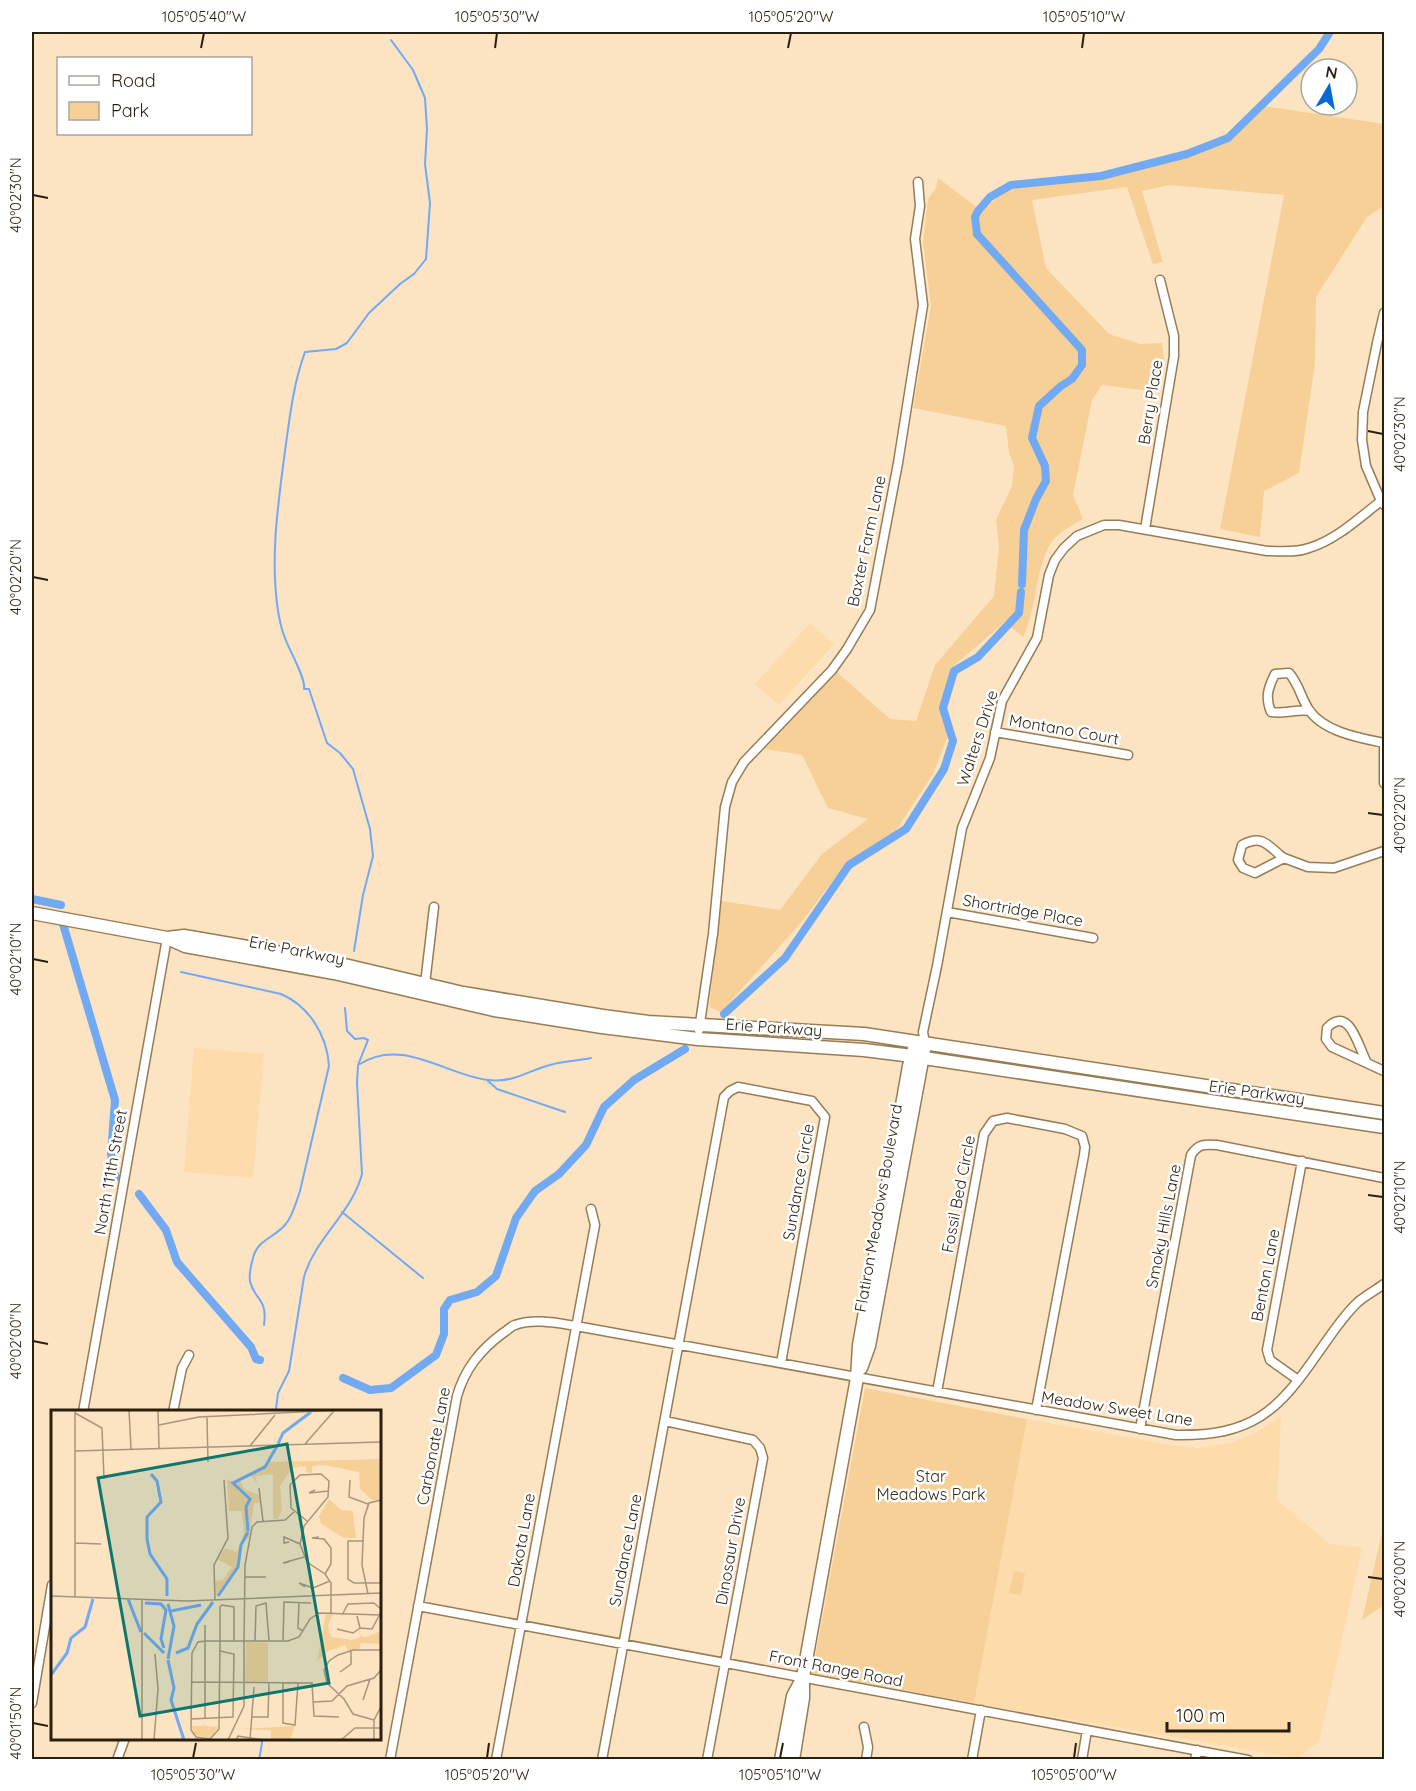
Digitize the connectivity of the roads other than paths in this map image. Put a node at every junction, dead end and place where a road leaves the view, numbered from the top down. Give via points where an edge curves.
1 (918, 182) dead end
2 (1160, 279) dead end
3 (1384, 313) edge
4 (1382, 503) edge
5 (1145, 529) junction
6 (1310, 711) junction
7 (995, 732) junction
8 (1384, 743) edge
9 (1128, 755) dead end
10 (1384, 783) edge
11 (1384, 851) edge
12 (1284, 858) junction
13 (434, 907) dead end
14 (947, 912) junction
15 (32, 913) edge
16 (167, 938) junction
17 (1094, 938) dead end
18 (425, 984) junction
19 (699, 1025) junction
20 (698, 1039) junction
21 (922, 1039) junction
22 (917, 1057) junction
23 (1366, 1061) junction
24 (1384, 1071) edge
25 (1384, 1113) edge
26 (1384, 1127) edge
27 (1302, 1161) junction
28 (1384, 1178) edge
29 (591, 1209) dead end
30 (1384, 1284) edge
31 (576, 1326) junction
32 (678, 1345) junction
33 (189, 1355) dead end
34 (781, 1364) junction
35 (857, 1378) junction
36 (1298, 1380) junction
37 (937, 1392) junction
38 (83, 1410) edge
39 (172, 1410) edge
40 (1036, 1410) junction
41 (664, 1422) junction
42 (1140, 1429) junction
43 (51, 1591) edge
44 (418, 1606) junction
45 (521, 1625) junction
46 (623, 1644) junction
47 (725, 1663) junction
48 (803, 1677) junction
49 (32, 1703) edge
50 (981, 1710) junction
51 (864, 1727) dead end
52 (1087, 1730) junction
53 (124, 1740) edge
54 (1196, 1755) edge
55 (117, 1760) edge
56 (390, 1760) edge
57 (496, 1760) edge
58 (602, 1760) edge
59 (707, 1760) edge
60 (781, 1760) edge
61 (793, 1760) edge
62 (866, 1760) edge
63 (972, 1760) edge
64 (1082, 1760) edge
65 (1248, 1760) edge

1 - 19 street, Baxter Farm Lane via 920,206 915,239 923,305 870,610 832,670 744,762 732,782 725,807 713,934
2 - 5 street, Berry Place via 1174,336 1173,356
3 - 4 street via 1363,412 1362,440 1366,466
4 - 5 street, Walters Drive via 1309,549 1267,551
5 - 7 street, Walters Drive via 1104,525 1077,536 1055,560 1037,638 1002,701
6 - 6 street via 1289,673 1275,674 1266,700 1271,712
6 - 8 street via 1347,736
7 - 9 street, Montano Court
7 - 14 street, Walters Drive via 990,758 962,828
8 - 10 street
11 - 12 street via 1334,868 1308,867
12 - 12 street via 1264,841 1253,839 1242,845 1238,860 1243,868 1255,873
13 - 18 street
14 - 17 street, Shortridge Place
14 - 21 street, Walters Drive
15 - 16 main road, Erie Parkway
16 - 18 main road, Erie Parkway via 184,936 332,962
16 - 20 main road, Erie Parkway via 185,946 495,1010
16 - 38 street, North 111th Street
18 - 19 main road, Erie Parkway via 603,1016
19 - 20 street, Baxter Farm Lane
19 - 21 main road, Erie Parkway
20 - 22 main road, Erie Parkway
21 - 22 main road, Flatiron Meadows Boulevard
21 - 25 main road, Erie Parkway
22 - 26 main road, Erie Parkway
22 - 35 main road, Flatiron Meadows Boulevard via 859,1345
23 - 23 street via 1350,1025 1337,1021 1327,1028 1326,1039 1332,1047
23 - 24 street
27 - 28 street, Smoky Hills Lane
27 - 36 street, Benton Lane via 1267,1350 1270,1360
27 - 42 street, Smoky Hills Lane via 1204,1144 1191,1155
29 - 31 street, Dakota Lane via 595,1225
30 - 36 street, Meadow Sweet Lane via 1343,1317
31 - 32 street, Carbonate Lane
31 - 44 street, Carbonate Lane via 538,1322 515,1325 474,1360 462,1379
31 - 45 street, Dakota Lane
32 - 34 street, Carbonate Lane
32 - 34 street, Sundance Circle via 724,1097 738,1088 812,1101 825,1117
32 - 41 street, Sundance Lane
33 - 39 street
34 - 35 street, Carbonate Lane
35 - 37 street, Meadow Sweet Lane
35 - 48 main road, Flatiron Meadows Boulevard
36 - 42 street, Meadow Sweet Lane via 1262,1417 1231,1430 1206,1436
37 - 40 street, Meadow Sweet Lane
37 - 40 street, Fossil Bed Circle via 984,1134 993,1121 1007,1118 1074,1132 1082,1136 1085,1147
40 - 42 street, Meadow Sweet Lane
41 - 46 street, Sundance Lane
41 - 47 street, Dinosaur Drive via 753,1440 763,1458
43 - 49 street
44 - 45 street, Front Range Road
44 - 56 street, Carbonate Lane
45 - 46 street, Front Range Road
45 - 57 street, Dakota Lane
46 - 47 street, Front Range Road
46 - 58 street, Sundance Lane
47 - 48 street, Front Range Road
47 - 59 street, Dinosaur Drive
48 - 50 street, Front Range Road
48 - 60 main road, Flatiron Meadows Boulevard via 793,1696
48 - 61 main road, Flatiron Meadows Boulevard
50 - 52 street, Front Range Road
50 - 63 street
51 - 62 street
52 - 54 street, Front Range Road
52 - 64 street
53 - 55 street
54 - 65 street, Front Range Road

